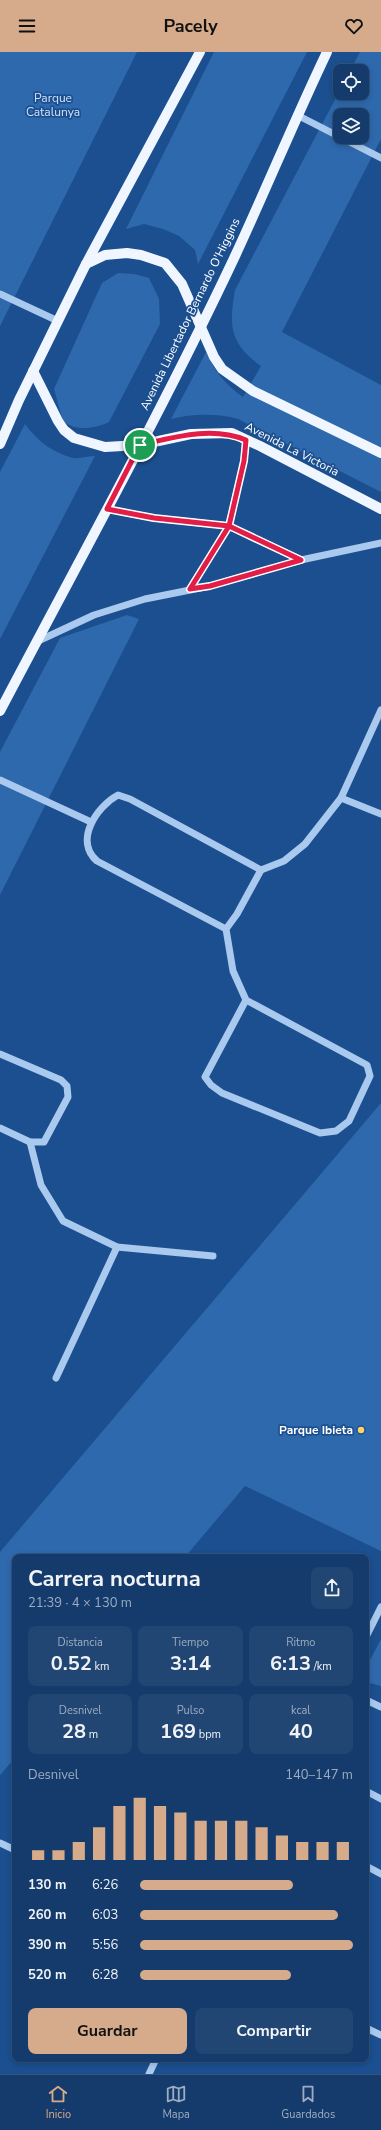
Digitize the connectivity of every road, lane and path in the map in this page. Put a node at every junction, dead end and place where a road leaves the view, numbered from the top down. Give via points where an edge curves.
1 (200, 52) edge
2 (327, 52) edge
3 (297, 115) junction
4 (333, 133) edge
5 (354, 144) edge
6 (381, 158) edge
7 (86, 264) junction
8 (0, 294) edge
9 (58, 321) junction
10 (201, 324) junction
11 (33, 371) junction
12 (246, 440) junction
13 (0, 444) edge
14 (140, 445) junction
15 (381, 453) edge
16 (107, 509) junction
17 (381, 509) edge
18 (229, 526) junction
19 (381, 543) edge
20 (301, 560) junction
21 (190, 589) junction
22 (36, 642) junction
23 (381, 710) edge
24 (0, 711) edge
25 (0, 780) edge
26 (341, 798) junction
27 (381, 814) edge
28 (91, 822) junction
29 (261, 870) junction
30 (226, 929) junction
31 (246, 1000) junction
32 (0, 1054) edge
33 (0, 1128) edge
34 (30, 1142) junction
35 (117, 1247) junction
36 (213, 1256) dead end
37 (56, 1378) dead end
38 (381, 1607) edge
39 (369, 1631) edge
40 (369, 1701) edge
41 (381, 1707) edge
42 (369, 1793) edge
43 (381, 1799) edge
44 (0, 1843) edge
45 (12, 1849) edge
46 (369, 1868) edge
47 (381, 1874) edge
48 (369, 2029) edge
49 (381, 2035) edge
50 (155, 2062) edge
51 (149, 2074) edge

1 - 7 main road
2 - 3 main road, Avenida Libertador Bernardo O'Higgins
3 - 4 street
3 - 10 main road, Avenida Libertador Bernardo O'Higgins via 236,254
5 - 6 street
7 - 9 main road
7 - 10 main road via 105,255 127,253 165,263 182,284
8 - 9 street
9 - 11 main road
10 - 14 main road, Avenida Libertador Bernardo O'Higgins
10 - 15 main road via 214,357 222,369 253,391
11 - 13 main road
11 - 14 main road, Avenida La Victoria via 58,421 74,438 105,447
12 - 14 main road, Avenida La Victoria via 232,434 191,434
12 - 17 main road, Avenida La Victoria
12 - 18 street via 244,461
14 - 16 main road, Avenida Libertador Bernardo O'Higgins
16 - 18 street via 154,518
16 - 22 main road, Avenida Libertador Bernardo O'Higgins
18 - 20 street
18 - 21 street
19 - 20 street
20 - 21 street via 210,586
21 - 22 street via 145,599 94,615
22 - 24 main road, Avenida Libertador Bernardo O'Higgins
23 - 26 street
25 - 28 street
26 - 27 street
26 - 29 street via 305,844 284,861
28 - 29 street via 106,801 118,795
28 - 30 street via 87,846 89,854 97,862
29 - 30 street via 238,914
30 - 31 street via 233,971
31 - 31 street via 205,1077 211,1085 222,1092 320,1133 336,1131 349,1121 370,1076 367,1065
32 - 34 street via 61,1080 67,1086 68,1097 48,1137 44,1142
33 - 34 street
34 - 35 street via 41,1185 63,1221
35 - 36 street
35 - 37 street
38 - 39 street
40 - 41 street
42 - 43 street
44 - 45 street
46 - 47 street
48 - 49 street
50 - 51 street

